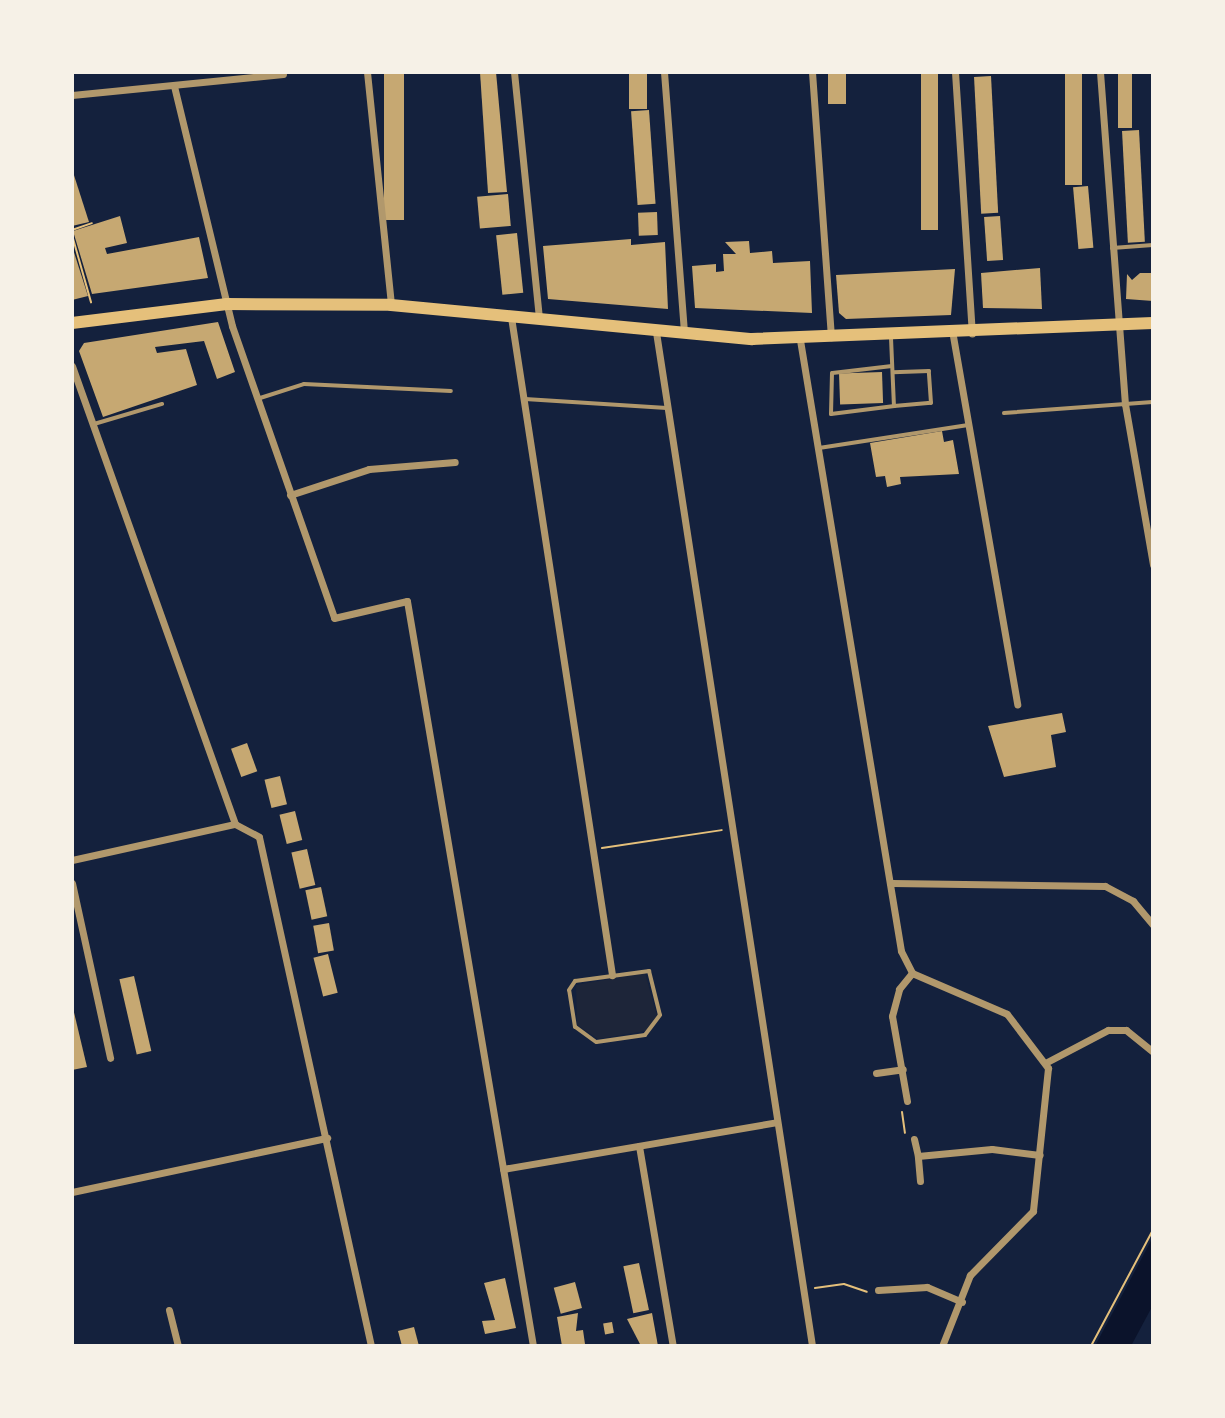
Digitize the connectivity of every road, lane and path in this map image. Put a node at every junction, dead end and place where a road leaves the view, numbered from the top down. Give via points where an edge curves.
1 (367, 72) edge
2 (514, 72) edge
3 (664, 72) edge
4 (812, 72) edge
5 (955, 72) edge
6 (1100, 72) edge
7 (283, 74) dead end
8 (174, 86) junction
9 (72, 95) edge
10 (92, 223) dead end
11 (72, 230) edge
12 (72, 235) edge
13 (1153, 245) edge
14 (1112, 248) junction
15 (91, 302) dead end
16 (227, 304) junction
17 (391, 305) junction
18 (511, 316) junction
19 (539, 319) junction
20 (72, 323) edge
21 (1153, 323) edge
22 (1117, 325) junction
23 (656, 332) junction
24 (684, 335) junction
25 (973, 335) junction
26 (953, 336) junction
27 (891, 338) junction
28 (800, 340) junction
29 (831, 340) junction
30 (72, 366) edge
31 (892, 369) junction
32 (451, 391) dead end
33 (257, 399) junction
34 (523, 399) junction
35 (1153, 402) edge
36 (162, 404) dead end
37 (1125, 404) junction
38 (894, 406) junction
39 (667, 408) junction
40 (1004, 413) dead end
41 (92, 425) junction
42 (968, 425) junction
43 (817, 448) junction
44 (455, 462) dead end
45 (290, 495) junction
46 (1153, 565) edge
47 (1017, 704) dead end
48 (235, 824) junction
49 (732, 828) junction
50 (593, 849) junction
51 (72, 860) edge
52 (72, 883) edge
53 (892, 883) junction
54 (1153, 925) edge
55 (912, 973) junction
56 (612, 975) junction
57 (1153, 1052) edge
58 (110, 1058) dead end
59 (1047, 1062) junction
60 (903, 1069) junction
61 (876, 1073) dead end
62 (907, 1101) joint
63 (777, 1122) junction
64 (327, 1138) junction
65 (914, 1139) joint
66 (639, 1146) junction
67 (1040, 1155) junction
68 (918, 1156) junction
69 (503, 1169) junction
70 (920, 1181) dead end
71 (72, 1192) edge
72 (1153, 1230) edge
73 (814, 1288) dead end
74 (878, 1290) joint
75 (962, 1302) junction
76 (169, 1310) dead end
77 (178, 1346) edge
78 (371, 1346) edge
79 (533, 1346) edge
80 (673, 1346) edge
81 (812, 1346) edge
82 (942, 1346) edge
83 (1091, 1346) edge

1 - 17 street
2 - 19 street
3 - 24 street
4 - 29 street
5 - 25 street
6 - 14 street
7 - 8 street
8 - 9 street
8 - 16 street
10 - 11 path
12 - 15 path
13 - 14 lane
14 - 22 street
16 - 17 main road
16 - 20 main road via 138,309
16 - 33 street
17 - 18 main road
18 - 19 main road
18 - 34 street
19 - 23 main road
21 - 22 main road
22 - 25 main road
22 - 37 street
23 - 24 main road
23 - 39 street
24 - 28 main road
25 - 26 main road
26 - 27 main road
26 - 42 street
27 - 29 main road
27 - 31 lane
28 - 29 main road
28 - 43 street
30 - 41 street
31 - 38 lane
31 - 38 lane via 929,371 931,403
31 - 38 lane via 832,373 831,414
32 - 33 lane via 304,384
33 - 45 street
34 - 39 lane
34 - 50 street
35 - 37 lane
36 - 41 lane
37 - 40 lane
37 - 46 street
39 - 49 street
41 - 48 street
42 - 43 lane
42 - 47 street
43 - 53 street
44 - 45 street via 369,469
45 - 69 street via 334,618 407,601
48 - 51 street
48 - 64 street via 255,832 266,856
49 - 50 path
49 - 63 street
50 - 56 street
52 - 58 street
53 - 54 street via 1105,886 1133,901
53 - 55 street via 894,925
55 - 59 street via 1007,1014
55 - 60 street via 899,989 892,1016
56 - 56 lane via 652,972 660,1015 645,1035 596,1042 574,1024 569,987
57 - 59 street via 1126,1030 1108,1030
59 - 67 street via 1051,1086
60 - 61 street
60 - 62 street
62 - 65 path via 900,1102 906,1140
63 - 66 street
63 - 81 street
64 - 71 street
64 - 78 street
65 - 68 street
66 - 69 street
66 - 80 street
67 - 68 street via 992,1149
67 - 75 street via 1033,1211 970,1275
68 - 70 street
69 - 79 street
72 - 83 path
73 - 74 path
74 - 75 street via 927,1287
75 - 82 street
76 - 77 street

